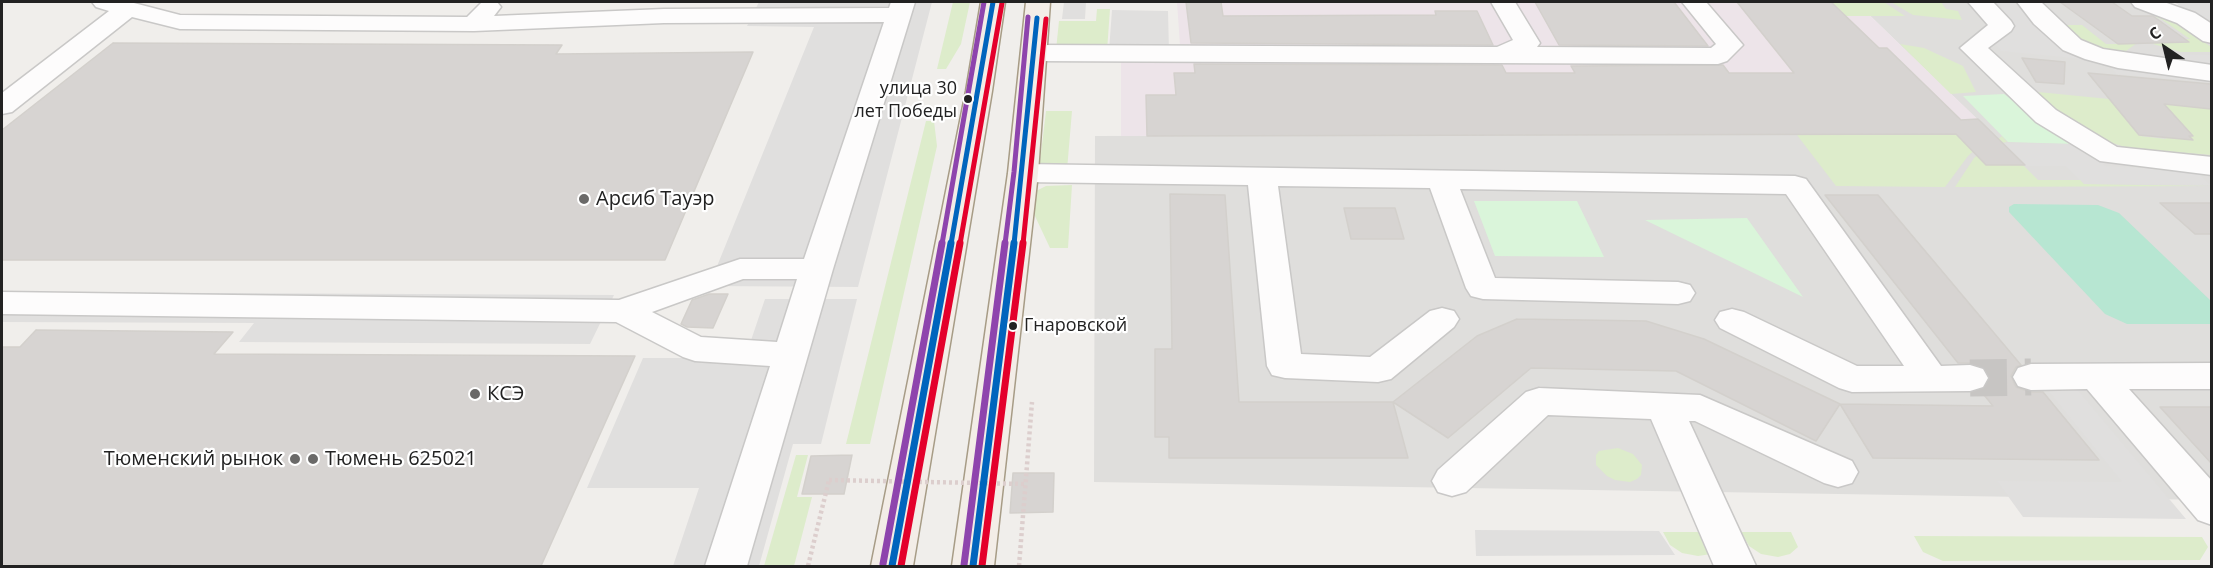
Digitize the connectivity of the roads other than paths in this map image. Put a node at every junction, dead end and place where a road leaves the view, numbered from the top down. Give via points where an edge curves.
1 (494, 2) edge
2 (993, 2) edge
3 (1038, 2) edge
4 (1503, 2) edge
5 (1694, 2) edge
6 (1980, 2) edge
7 (2029, 2) edge
8 (2143, 2) edge
9 (2200, 2) edge
10 (115, 5) edge
11 (901, 8) edge
12 (2211, 9) edge
13 (474, 24) junction
14 (2211, 36) edge
15 (1034, 53) junction
16 (1501, 55) junction
17 (2211, 73) edge
18 (2, 106) edge
19 (2211, 166) edge
20 (1023, 173) junction
21 (1262, 177) junction
22 (1442, 180) junction
23 (817, 269) junction
24 (1678, 293) dead end
25 (2, 303) edge
26 (622, 311) junction
27 (1442, 319) dead end
28 (1732, 320) dead end
29 (791, 355) junction
30 (2211, 376) edge
31 (2031, 377) tunnel mouth
32 (2097, 377) junction
33 (1931, 378) junction
34 (1970, 378) tunnel mouth
35 (1664, 406) junction
36 (1838, 472) dead end
37 (1452, 481) dead end
38 (2211, 509) edge
39 (726, 567) edge
40 (892, 567) edge
41 (973, 567) edge
42 (1735, 567) edge

1 - 13 lane
2 - 40 main road
3 - 15 main road
4 - 16 lane via 1527,43
5 - 16 lane via 1730,45 1718,56
6 - 19 lane via 2002,26 1973,48 2046,116 2110,155
7 - 17 lane via 2050,26 2083,50 2118,60
8 - 14 lane via 2186,18
9 - 12 lane
10 - 13 lane via 180,22
10 - 18 lane
11 - 13 lane
11 - 23 lane
15 - 16 lane
15 - 20 main road
20 - 21 lane
20 - 41 main road
21 - 22 lane
21 - 27 lane via 1285,366 1378,370
22 - 24 lane via 1483,288
22 - 33 lane via 1796,185
23 - 26 lane via 740,269
23 - 29 lane
25 - 26 lane
26 - 29 lane via 695,349
28 - 33 lane via 1852,379
29 - 39 lane
30 - 32 lane
31 - 32 lane
32 - 38 lane
33 - 34 lane
35 - 36 lane via 1701,408
35 - 37 lane via 1539,401
35 - 42 lane

